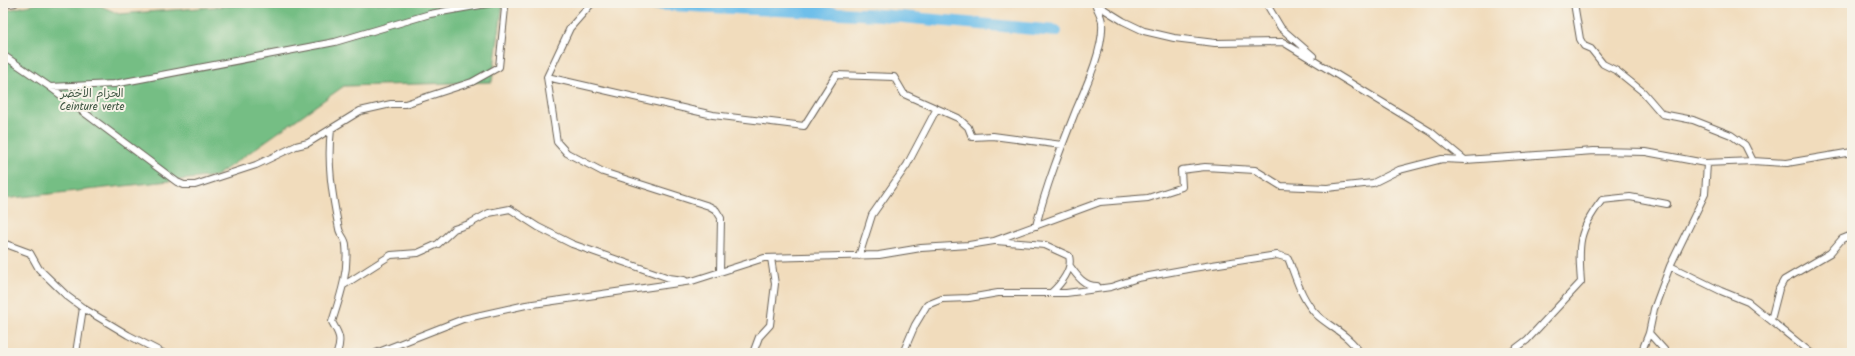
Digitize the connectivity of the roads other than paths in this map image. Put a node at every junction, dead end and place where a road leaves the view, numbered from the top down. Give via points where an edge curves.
1 (16, 3) edge
2 (492, 3) edge
3 (502, 3) edge
4 (592, 3) edge
5 (1266, 3) edge
6 (1574, 3) edge
7 (1096, 4) edge
8 (3, 5) edge
9 (3, 55) edge
10 (1325, 66) junction
11 (547, 77) junction
12 (50, 87) junction
13 (936, 110) junction
14 (331, 129) junction
15 (1062, 145) junction
16 (1852, 152) edge
17 (1465, 160) junction
18 (1753, 161) junction
19 (1705, 163) junction
20 (1667, 204) dead end
21 (1036, 226) junction
22 (1852, 235) edge
23 (994, 241) junction
24 (3, 243) edge
25 (860, 256) junction
26 (770, 258) junction
27 (1070, 266) junction
28 (1670, 266) junction
29 (720, 272) junction
30 (692, 281) junction
31 (344, 285) junction
32 (1111, 287) junction
33 (1051, 293) junction
34 (83, 308) junction
35 (1771, 320) junction
36 (1649, 333) junction
37 (76, 353) edge
38 (163, 353) edge
39 (337, 353) edge
40 (376, 353) edge
41 (753, 353) edge
42 (903, 353) edge
43 (1360, 353) edge
44 (1510, 353) edge
45 (1641, 353) edge
46 (1667, 353) edge
47 (1811, 353) edge

1 - 8 street
2 - 12 street via 430,14 335,42 137,80 114,84
3 - 14 street via 505,8 499,67 472,82 405,104 391,104 360,111
4 - 11 street via 570,28
5 - 10 street via 1281,28
6 - 18 street via 1580,39 1603,64 1617,71 1643,92 1662,114 1693,120 1731,135 1745,145
7 - 10 street via 1144,31 1215,43 1283,42
7 - 15 street via 1102,22 1101,36 1091,74
9 - 12 street
10 - 17 street via 1431,132
11 - 13 street via 713,115 804,126 836,75 894,77 904,94
11 - 29 street via 555,137 567,153 610,175 716,210 721,222
12 - 14 street via 184,185 195,185 256,165
13 - 15 street via 958,118 968,127 972,137 994,136
13 - 25 street via 907,165 872,215
14 - 31 street via 330,182 340,233 346,243
15 - 21 street
16 - 18 street via 1787,163
17 - 19 street via 1594,151 1646,152
17 - 21 street via 1442,159 1399,170 1373,183 1327,188 1281,186 1255,170 1205,167 1182,170 1182,187 1148,198 1100,202
18 - 19 street
19 - 28 street via 1705,194
20 - 44 street via 1630,197 1602,200 1583,227 1578,250 1581,282 1526,340
21 - 23 street
22 - 35 street via 1842,239 1830,253 1784,280
23 - 25 street
23 - 27 street via 1054,248 1069,256
24 - 34 street via 30,254 39,269 66,296
25 - 26 street
26 - 29 street
26 - 41 street via 775,284 770,325 759,337
27 - 32 street via 1081,281 1088,285
27 - 33 street
28 - 35 street via 1748,302
28 - 36 street via 1654,309
29 - 30 street
30 - 31 street via 669,278 572,244 510,209 489,213 454,229 438,244 418,253 391,255
30 - 40 street via 526,304 463,318
31 - 39 street via 332,322 341,340
32 - 33 street
32 - 43 street via 1138,278 1277,255 1288,258 1306,301 1318,316 1334,326
33 - 42 street via 998,293 942,299 927,305
34 - 37 street
34 - 38 street
35 - 47 street
36 - 45 street
36 - 46 street

